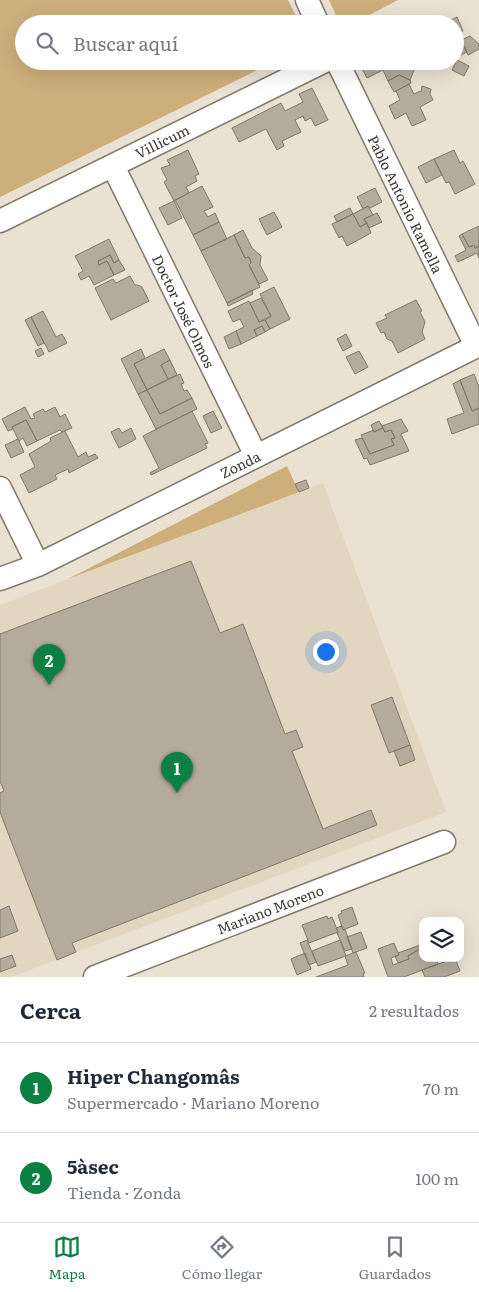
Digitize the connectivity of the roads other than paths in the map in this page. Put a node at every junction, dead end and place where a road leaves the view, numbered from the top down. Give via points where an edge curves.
1 (307, 0) edge
2 (314, 15) edge
3 (307, 70) edge
4 (341, 70) edge
5 (113, 166) junction
6 (0, 222) edge
7 (478, 346) edge
8 (256, 456) junction
9 (0, 488) edge
10 (38, 565) junction
11 (0, 579) edge
12 (444, 842) dead end
13 (95, 977) edge

1 - 2 street
3 - 5 street, Villicum
4 - 7 street, Pablo Antonio Ramella
5 - 6 street, Villicum
5 - 8 street, Doctor José Olmos
7 - 8 street, Zonda
8 - 10 street, Zonda
9 - 10 street
10 - 11 street, Zonda
12 - 13 street, Mariano Moreno

